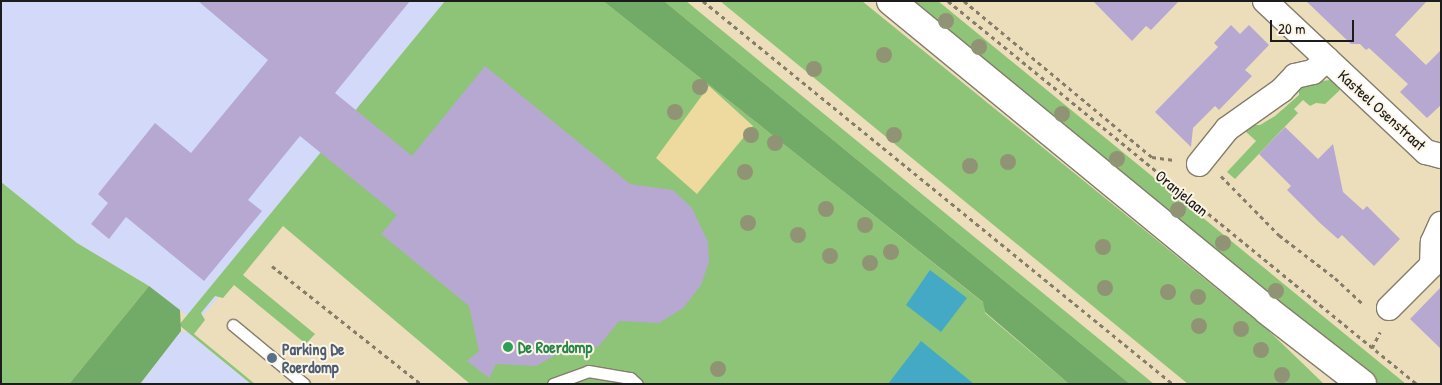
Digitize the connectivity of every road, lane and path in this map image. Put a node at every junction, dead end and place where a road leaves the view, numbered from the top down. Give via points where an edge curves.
1 (703, 1) edge
2 (891, 1) edge
3 (948, 1) edge
4 (1265, 1) edge
5 (1327, 59) junction
6 (1441, 156) edge
7 (1199, 164) dead end
8 (1441, 224) edge
9 (272, 266) dead end
10 (1390, 308) dead end
11 (1268, 311) junction
12 (233, 325) dead end
13 (304, 384) edge
14 (421, 384) edge
15 (553, 384) edge
16 (636, 384) edge
17 (1173, 384) edge
18 (1338, 384) edge
19 (1362, 384) edge
20 (1417, 384) edge

1 - 17 path
2 - 11 street
3 - 20 path, Oranjelaan
4 - 5 street, Kasteel Osenstraat
5 - 6 street, Kasteel Osenstraat via 1426,152
5 - 7 street, Kasteel Osenstraat via 1314,72 1295,76 1282,90 1227,129
8 - 10 street via 1434,242 1432,265
9 - 14 path
11 - 18 street
11 - 19 street
12 - 13 lane
15 - 16 lane via 588,371 630,378

